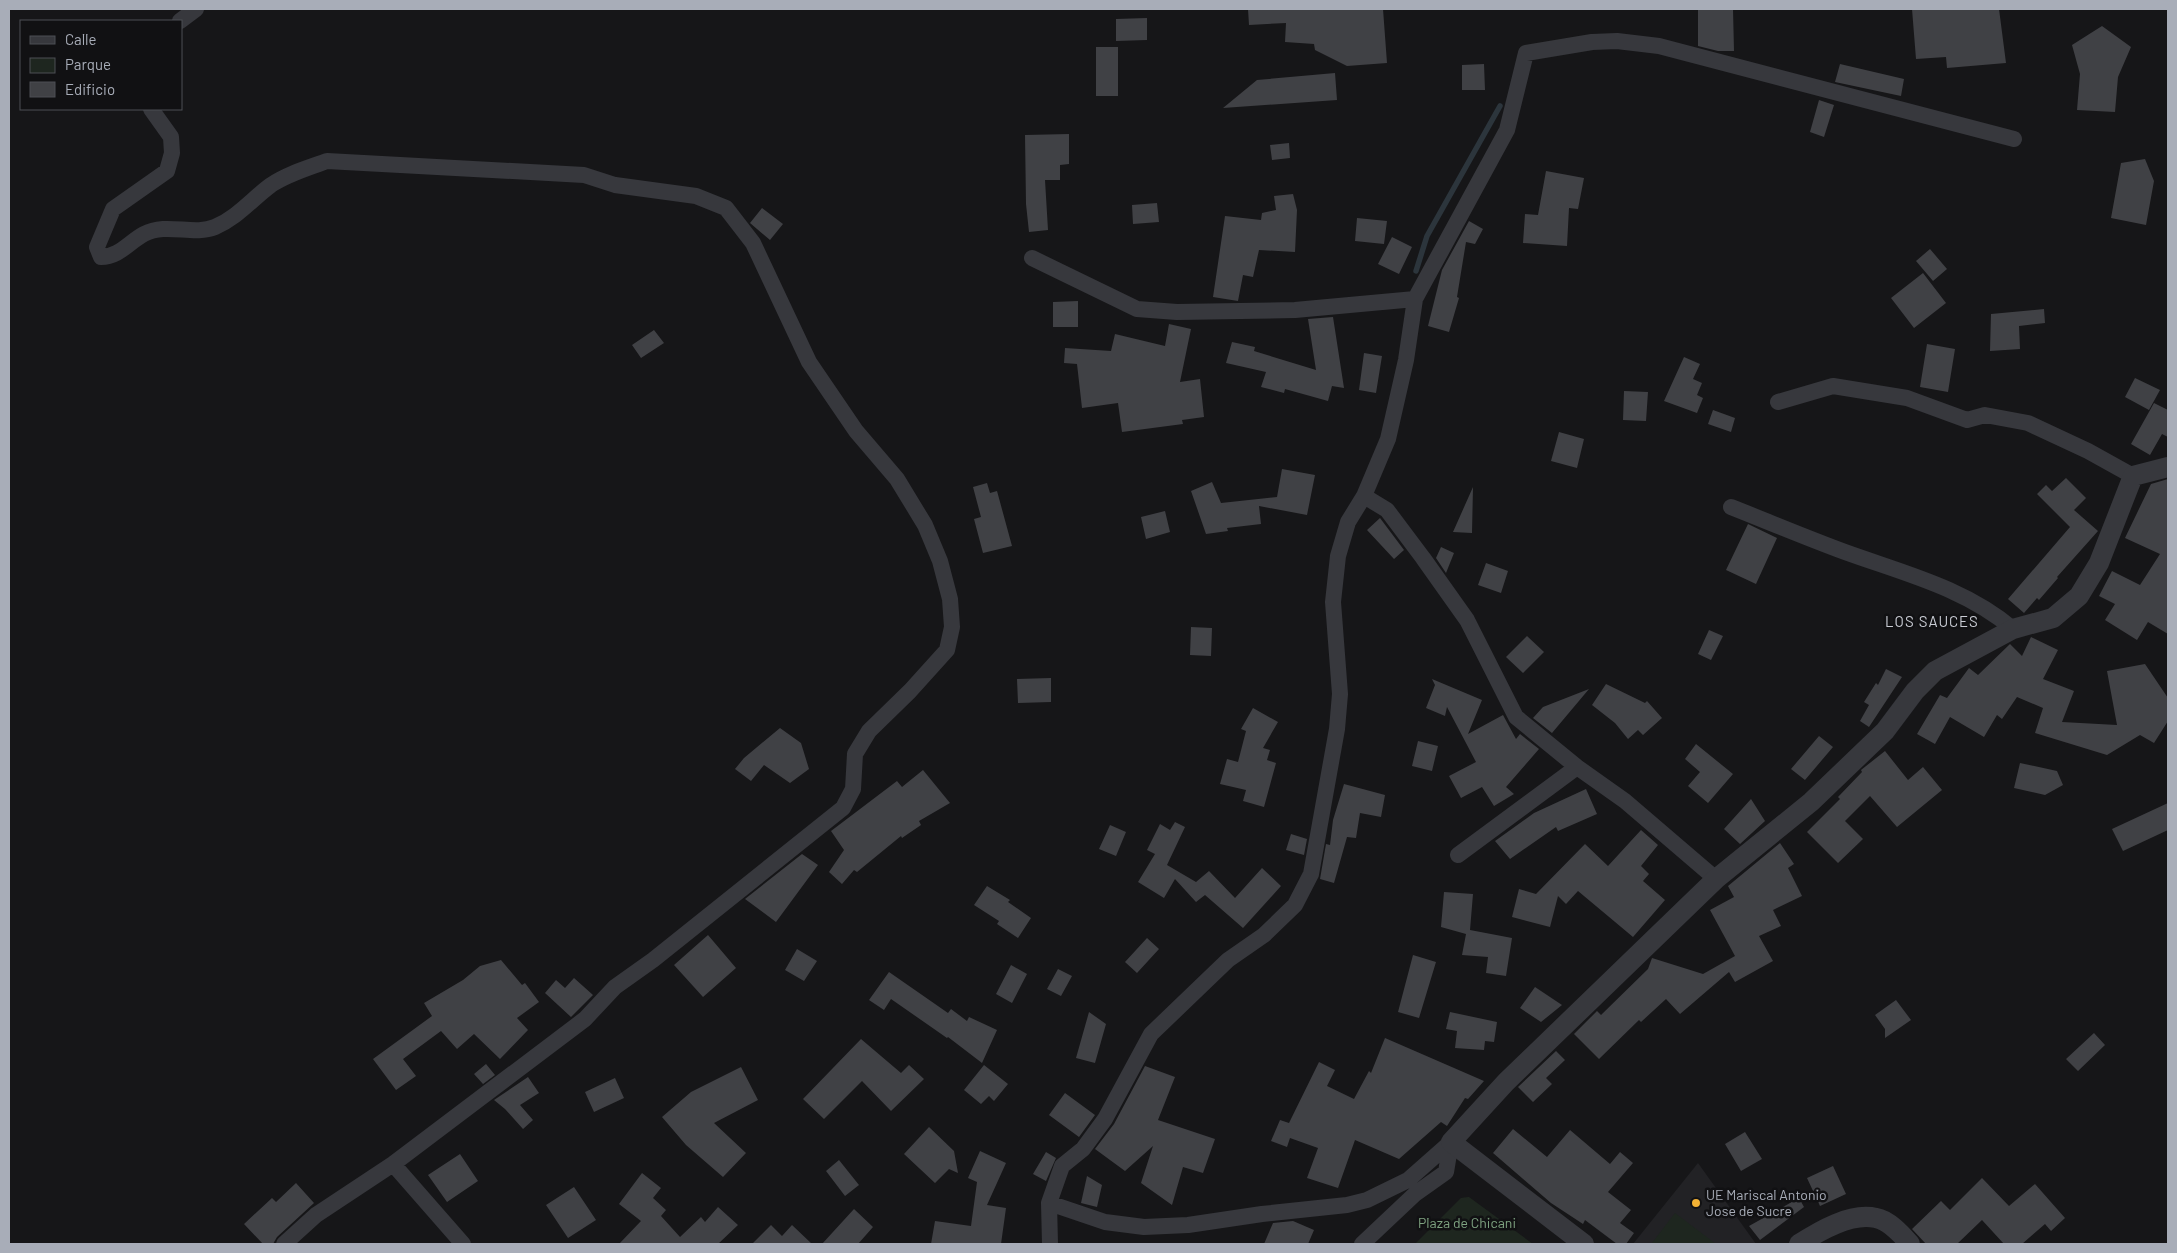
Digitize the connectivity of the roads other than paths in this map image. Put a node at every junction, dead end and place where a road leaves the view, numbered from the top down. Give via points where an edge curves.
1 (196, 9) edge
2 (181, 20) edge
3 (152, 110) edge
4 (2014, 139) dead end
5 (1032, 258) dead end
6 (1415, 298) junction
7 (1778, 402) dead end
8 (2168, 467) edge
9 (2133, 476) junction
10 (1364, 496) junction
11 (1732, 506) dead end
12 (2013, 629) junction
13 (1577, 767) junction
14 (1458, 855) dead end
15 (1716, 880) junction
16 (1451, 1142) junction
17 (393, 1164) junction
18 (1049, 1203) junction
19 (284, 1244) edge
20 (463, 1244) edge
21 (1050, 1244) edge
22 (1362, 1244) edge
23 (1584, 1244) edge
24 (1799, 1244) edge
25 (1910, 1244) edge

1 - 2 street
3 - 17 street via 171,137 172,153 167,171 113,209 97,247 101,257 108,257 144,234 159,230 200,231 216,227 244,210 270,185 327,162 584,175 615,185 696,196 726,208 753,243 809,362 856,431 897,479 925,525 940,561 950,599 952,627 947,650 869,731 855,754 853,789 843,808 615,987 585,1019
4 - 6 street via 1659,46 1592,42 1526,53 1508,130
5 - 6 street via 1137,309 1177,312 1295,310
6 - 10 street via 1406,360 1388,439
7 - 9 street via 1833,386 1907,398 1967,420 1985,415 2028,423
8 - 9 street
9 - 12 street via 2099,563 2079,596 2053,618
10 - 13 street via 1387,510 1466,620 1516,717
10 - 18 street via 1348,522 1338,556 1333,602 1340,694 1337,729 1311,874 1295,906 1264,935 1228,960 1151,1034 1105,1119 1084,1149 1062,1166
11 - 12 street via 1965,596
12 - 15 street via 1935,671 1915,691 1885,731 1818,795
13 - 14 street
13 - 15 street via 1625,801
15 - 16 street via 1506,1082
16 - 18 street via 1408,1180 1367,1200 1347,1205 1188,1225 1144,1227 1105,1222
16 - 22 street via 1446,1172 1414,1194
16 - 23 street
17 - 19 street via 316,1215
17 - 20 street
18 - 21 street
24 - 25 street via 1839,1223 1857,1218 1877,1218 1898,1231

